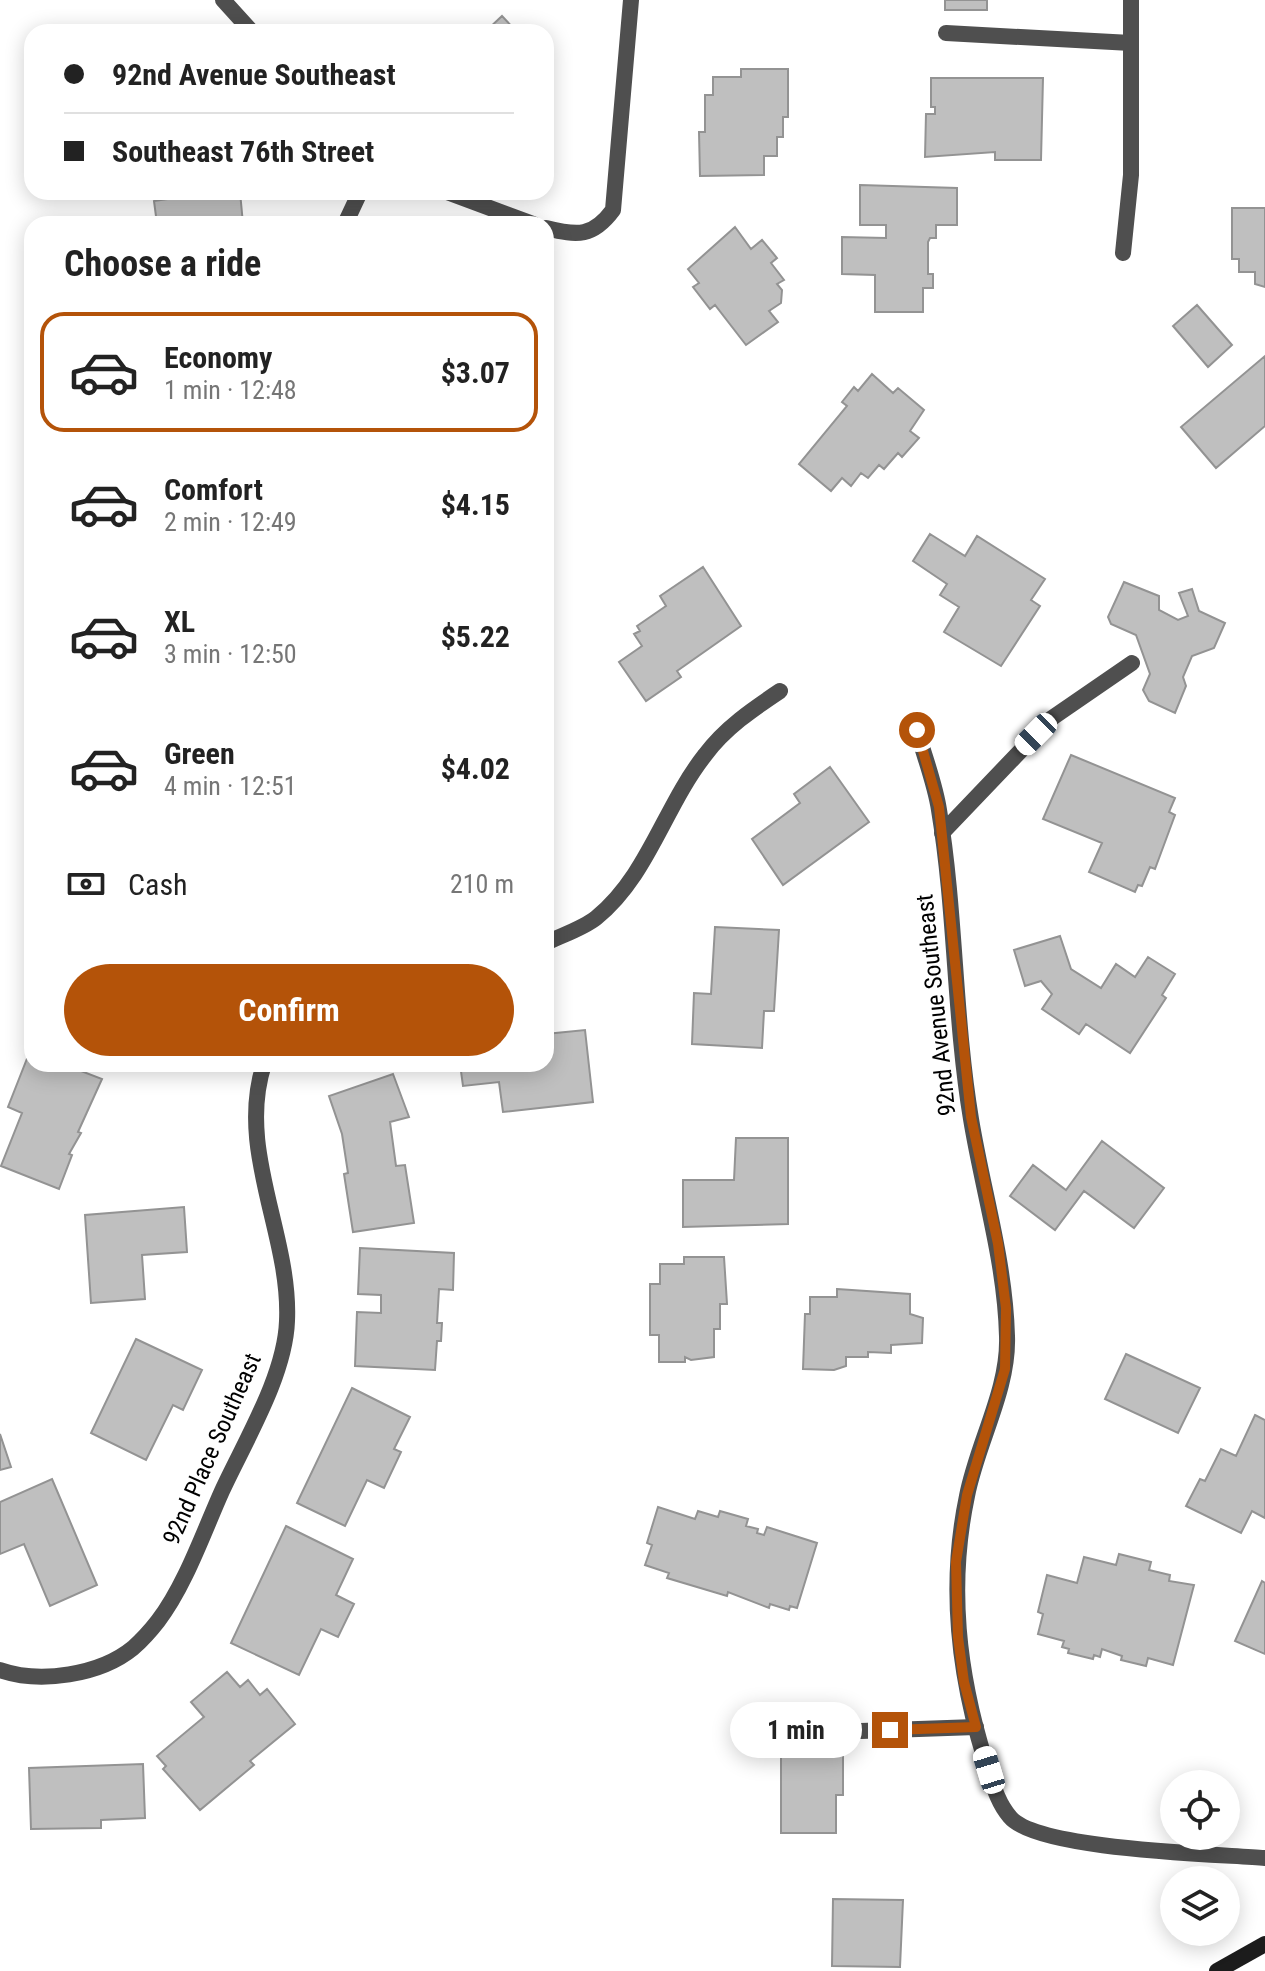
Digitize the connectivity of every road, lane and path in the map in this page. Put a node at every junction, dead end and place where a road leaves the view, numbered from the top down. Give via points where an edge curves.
1 (223, 0) edge
2 (631, 0) edge
3 (1131, 0) edge
4 (245, 24) edge
5 (946, 33) dead end
6 (1131, 43) junction
7 (468, 200) edge
8 (512, 216) edge
9 (554, 229) edge
10 (1123, 253) dead end
11 (1132, 663) dead end
12 (780, 691) dead end
13 (917, 730) dead end
14 (942, 833) junction
15 (554, 939) edge
16 (262, 1072) edge
17 (0, 1670) edge
18 (976, 1727) junction
19 (861, 1731) dead end
20 (1265, 1858) edge
21 (1265, 1944) edge
22 (1217, 1971) edge

1 - 4 street
2 - 9 street via 613,210 600,227 581,233
3 - 6 street
5 - 6 street
6 - 10 street via 1131,175
7 - 8 street
11 - 14 street via 1052,718
12 - 15 street via 744,715 706,753 623,893 594,921
13 - 14 street, 92nd Avenue Southeast
14 - 18 street, 92nd Avenue Southeast via 971,1117 998,1244 1007,1331 1005,1369 967,1495 956,1562 958,1637
16 - 17 street, 92nd Place Southeast via 256,1140 288,1290 277,1370 159,1621 132,1649 96,1669 42,1677
18 - 19 street
18 - 20 street, 92nd Avenue Southeast via 998,1799 1012,1820 1038,1834
21 - 22 street

